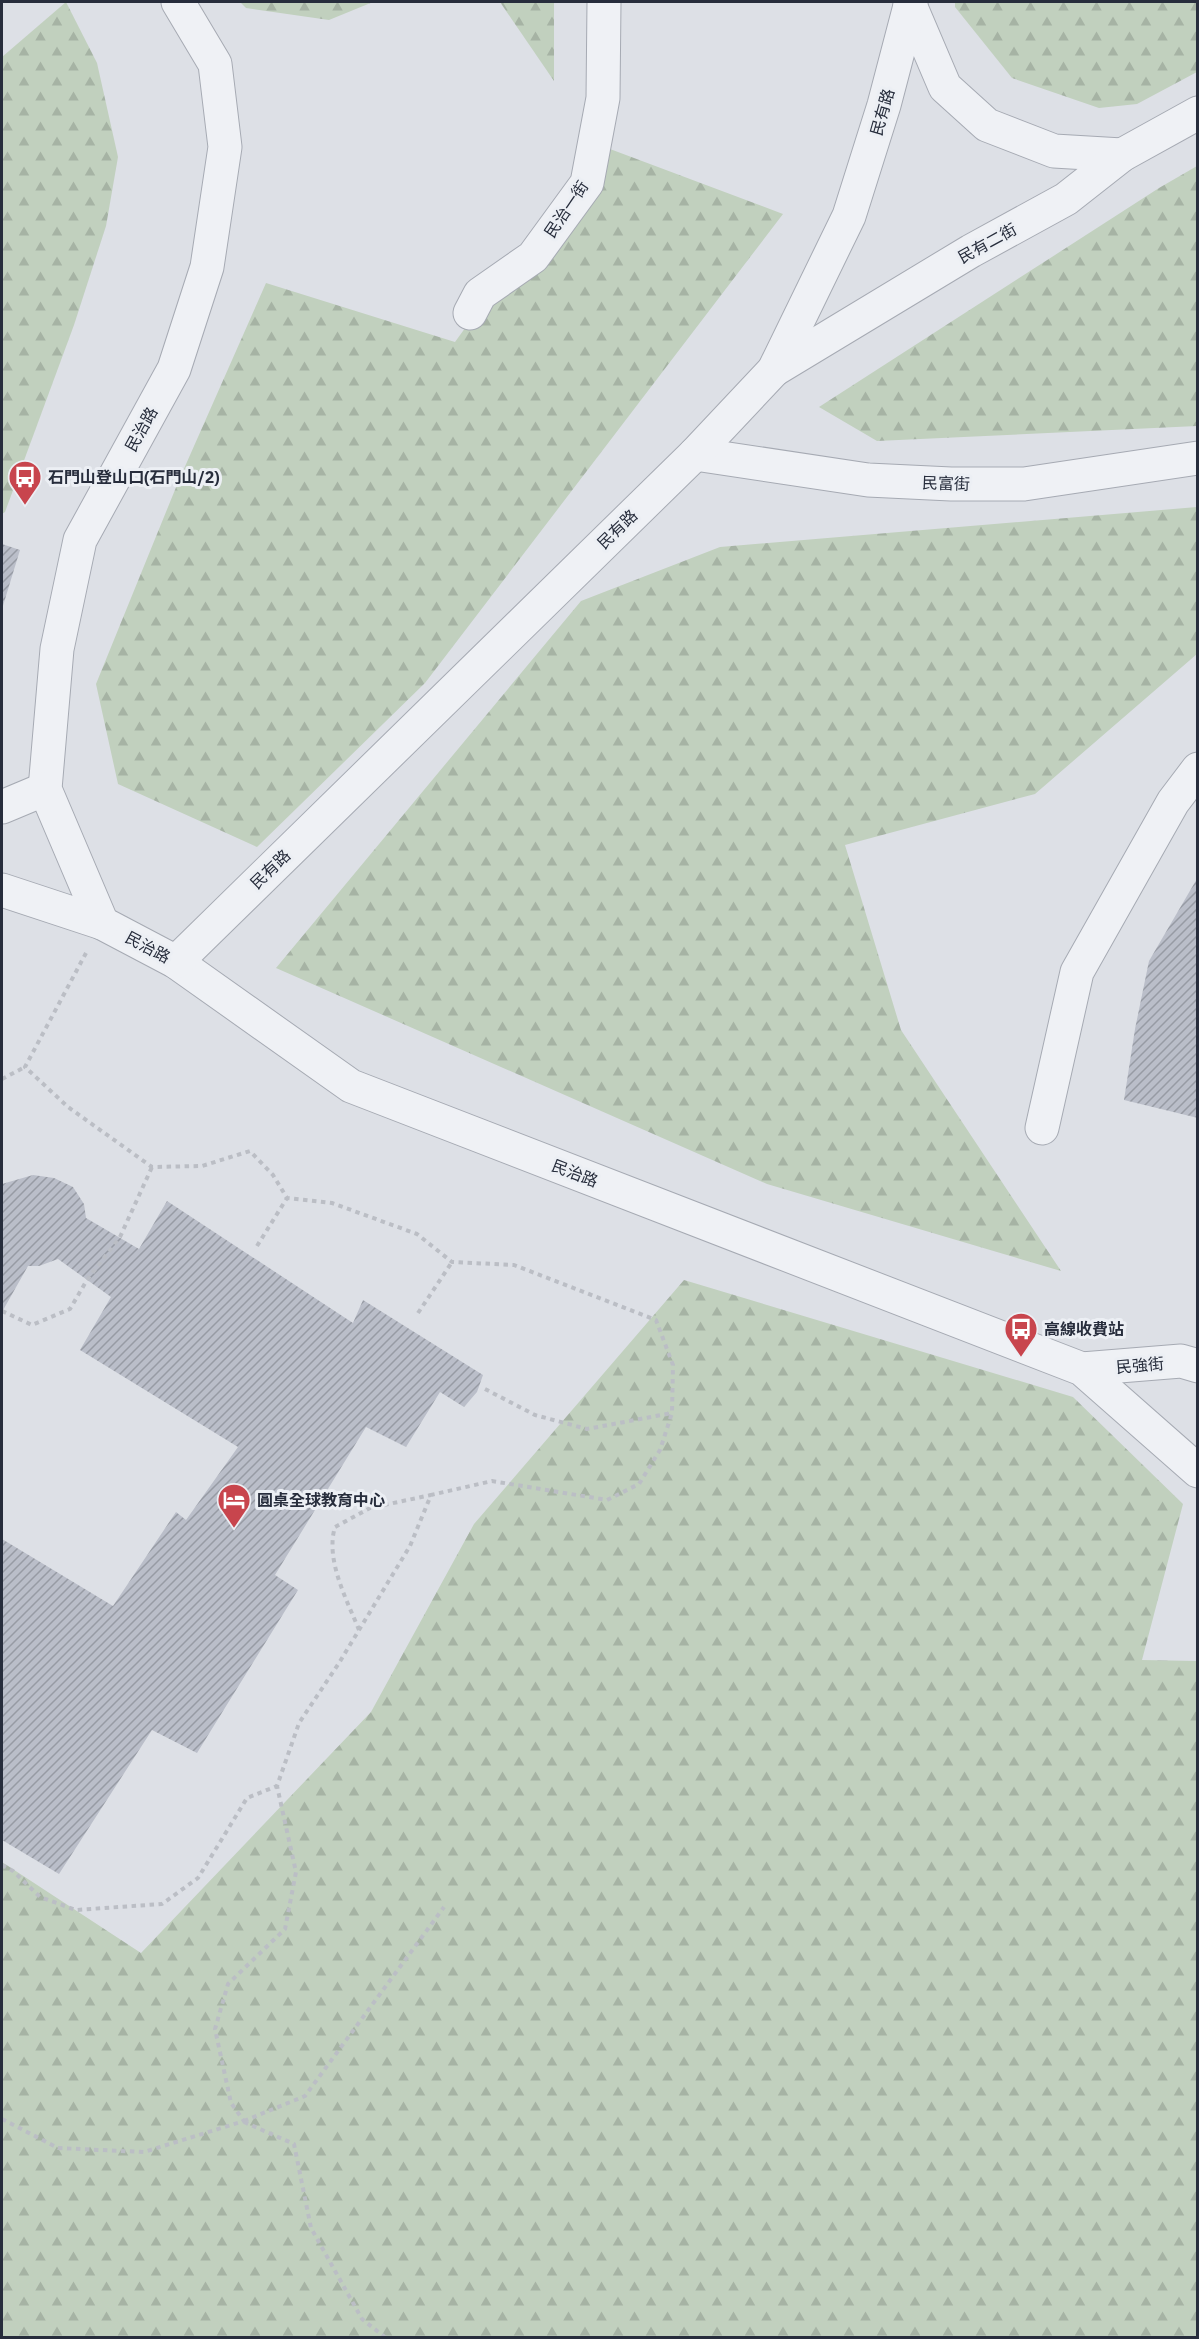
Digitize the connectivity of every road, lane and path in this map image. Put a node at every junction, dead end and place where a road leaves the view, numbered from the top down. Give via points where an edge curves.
1 (178, 2) edge
2 (604, 2) edge
3 (910, 3) edge
4 (1197, 113) edge
5 (1122, 155) junction
6 (470, 313) dead end
7 (774, 370) junction
8 (695, 454) junction
9 (1197, 458) edge
10 (1197, 768) edge
11 (45, 789) junction
12 (2, 807) edge
13 (2, 890) edge
14 (102, 923) junction
15 (176, 962) junction
16 (25, 1067) junction
17 (2, 1079) edge
18 (1042, 1128) dead end
19 (152, 1167) junction
20 (287, 1198) junction
21 (257, 1246) dead end
22 (453, 1262) junction
23 (2, 1311) edge
24 (418, 1313) dead end
25 (1197, 1366) edge
26 (1082, 1369) junction
27 (484, 1389) dead end
28 (672, 1413) junction
29 (1184, 1455) edge
30 (1197, 1471) edge
31 (431, 1495) junction
32 (359, 1630) junction
33 (277, 1786) junction
34 (2, 1865) edge
35 (444, 1907) dead end
36 (2, 2119) edge
37 (243, 2121) junction
38 (386, 2337) edge

1 - 11 street, 民治路 via 215,64 225,147 207,267 174,369 80,540 57,649
2 - 6 street, 民治一街 via 603,98 587,183 533,257 480,294
3 - 5 street via 945,87 987,125 1054,151
3 - 7 street, 民有路 via 884,105 849,216
4 - 5 street, 民有二街
5 - 7 street, 民有二街 via 1066,199 971,251
7 - 8 street, 民有路
8 - 9 street, 民富街 via 868,480 951,484 1024,484
8 - 15 street, 民有路
10 - 18 street via 1173,802 1077,972
11 - 12 street
11 - 14 street, 民治路
13 - 14 street
14 - 15 street, 民治路
14 - 16 path
15 - 26 street, 民治路 via 351,1086
16 - 17 path
16 - 19 path via 68,1107
19 - 20 path via 202,1166 250,1151 273,1175
19 - 23 path via 120,1237 70,1309 32,1325
20 - 21 path
20 - 22 path via 332,1203 417,1234
22 - 24 path
22 - 28 path via 514,1265 656,1320 673,1365
25 - 26 street, 民強街 via 1181,1361
26 - 29 street
27 - 28 path via 536,1415 587,1429
28 - 31 path via 660,1450 639,1484 607,1500 492,1481
29 - 30 street
31 - 32 path via 410,1546
31 - 32 path via 370,1508 335,1527 331,1538 338,1574
32 - 33 path via 299,1723
33 - 34 path via 247,1798 198,1878 162,1904 76,1910 40,1897
33 - 37 path via 296,1872 285,1929 228,1984 215,2029 231,2103
35 - 37 path via 305,2096
36 - 37 path via 58,2148 144,2152
37 - 38 path via 294,2144 311,2228 362,2319

